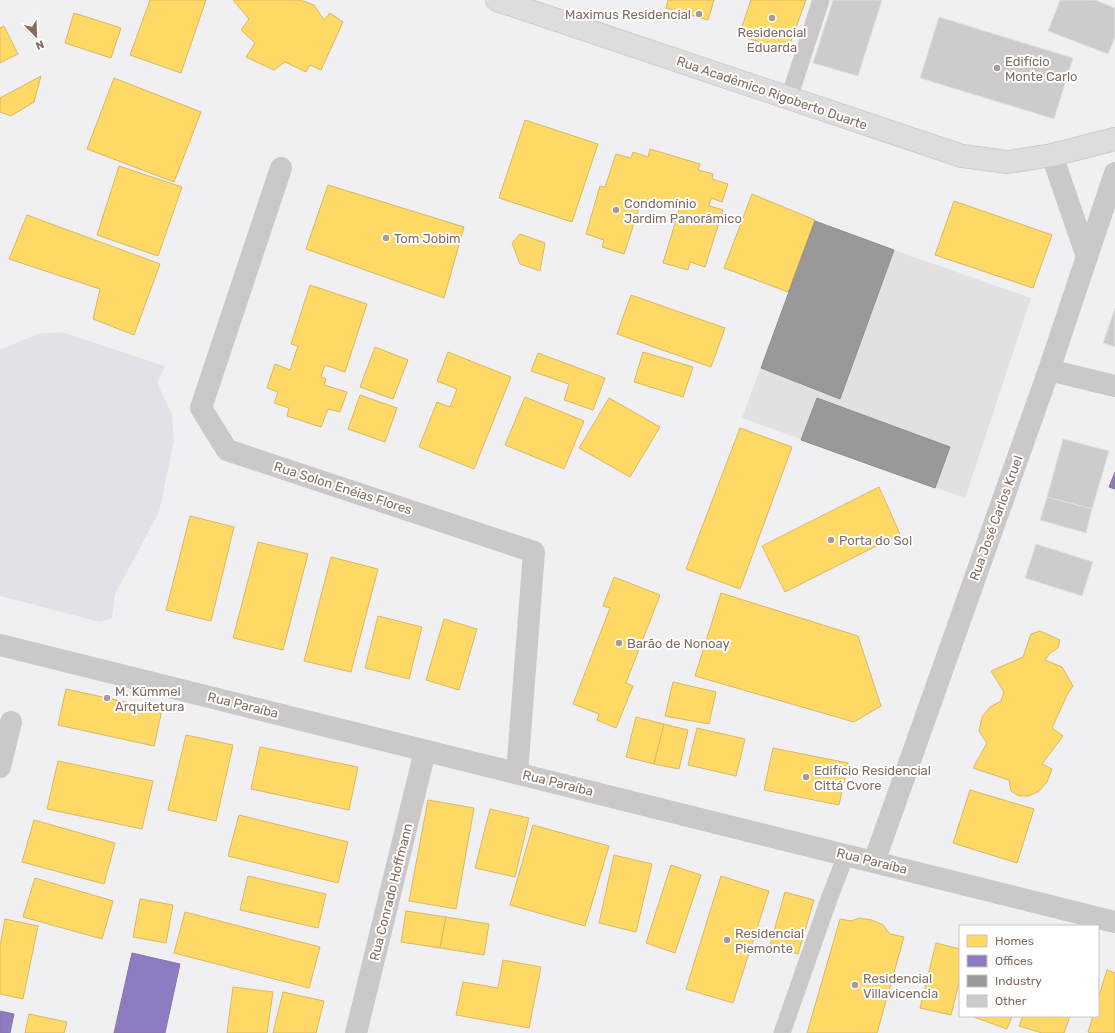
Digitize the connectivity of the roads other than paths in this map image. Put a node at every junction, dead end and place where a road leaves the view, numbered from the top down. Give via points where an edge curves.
1 (497, 0) edge
2 (820, 0) edge
3 (789, 98) junction
4 (1115, 139) edge
5 (1052, 155) junction
6 (282, 168) dead end
7 (1115, 173) edge
8 (1086, 257) junction
9 (1049, 370) junction
10 (1115, 386) edge
11 (0, 645) edge
12 (11, 722) dead end
13 (426, 751) junction
14 (0, 767) edge
15 (517, 773) junction
16 (846, 855) junction
17 (874, 862) junction
18 (1115, 922) edge
19 (356, 1033) edge
20 (782, 1033) edge

1 - 3 street, Rua Acadêmico Rigoberto Duarte
2 - 3 lane
3 - 5 street, Rua Acadêmico Rigoberto Duarte via 962,156 1008,162
4 - 5 street, Rua Acadêmico Rigoberto Duarte
5 - 8 street
6 - 15 street, Rua Solon Enéias Flores via 201,408 227,450 534,552
7 - 8 street, Rua José Carlos Kruel
8 - 9 street, Rua José Carlos Kruel
9 - 10 street
9 - 17 street, Rua José Carlos Kruel
11 - 13 street, Rua Paraíba
12 - 14 street
13 - 15 street, Rua Paraíba
13 - 19 street, Rua Conrado Hoffmann
15 - 16 street, Rua Paraíba
16 - 17 street, Rua Paraíba
16 - 20 lane
17 - 18 street, Rua Paraíba

